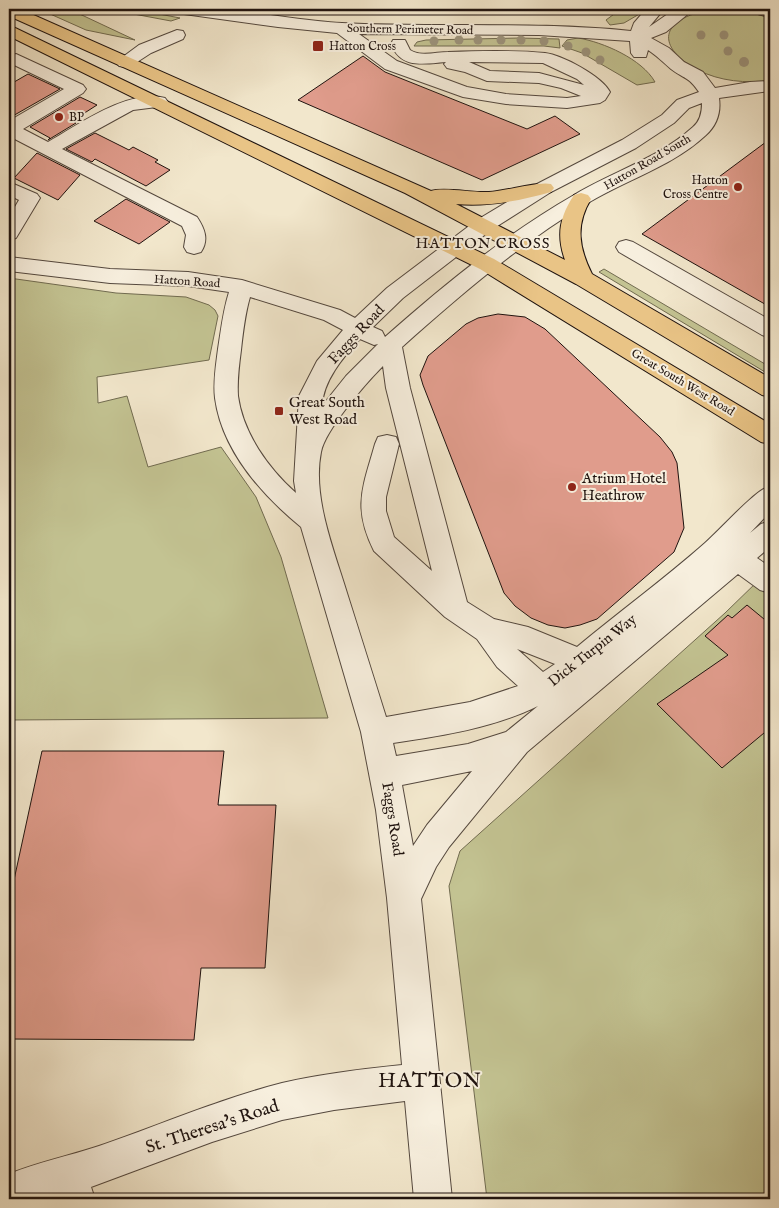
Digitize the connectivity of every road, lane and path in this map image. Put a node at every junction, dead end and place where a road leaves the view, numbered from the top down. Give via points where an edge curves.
1 (184, 9) edge
2 (656, 9) edge
3 (686, 9) edge
4 (756, 9) edge
5 (9, 10) edge
6 (770, 12) edge
7 (282, 16) edge
8 (341, 28) junction
9 (9, 30) edge
10 (398, 33) junction
11 (177, 35) dead end
12 (637, 37) junction
13 (30, 40) junction
14 (12, 62) edge
15 (125, 62) junction
16 (397, 67) junction
17 (770, 86) edge
18 (710, 94) junction
19 (599, 96) junction
20 (770, 100) edge
21 (158, 102) junction
22 (9, 129) edge
23 (48, 150) junction
24 (9, 188) edge
25 (544, 188) junction
26 (412, 189) junction
27 (581, 198) junction
28 (492, 220) junction
29 (9, 233) edge
30 (523, 236) junction
31 (194, 247) dead end
32 (454, 247) junction
33 (626, 247) dead end
34 (9, 264) edge
35 (479, 270) junction
36 (584, 278) junction
37 (242, 287) junction
38 (358, 328) junction
39 (770, 330) edge
40 (391, 346) junction
41 (770, 389) edge
42 (770, 435) edge
43 (388, 444) dead end
44 (310, 448) junction
45 (770, 496) edge
46 (312, 521) junction
47 (770, 532) edge
48 (729, 552) junction
49 (770, 582) edge
50 (455, 609) junction
51 (487, 630) junction
52 (584, 672) junction
53 (551, 698) junction
54 (376, 732) junction
55 (516, 742) junction
56 (385, 773) junction
57 (404, 898) junction
58 (421, 1081) junction
59 (72, 1187) edge
60 (9, 1194) edge
61 (433, 1199) edge

1 - 7 street, Southern Perimeter Road
2 - 12 street via 644,20
3 - 12 street via 660,28
4 - 6 street
5 - 15 highway
7 - 8 street, Southern Perimeter Road
8 - 10 street, Southern Perimeter Road
8 - 16 street
9 - 13 highway, Great South West Road
10 - 12 street, Southern Perimeter Road via 539,22
10 - 16 street via 382,47
10 - 19 street via 403,53 417,59 526,56 555,61 594,83 601,92
11 - 15 street
12 - 18 street via 640,54 654,66 677,83
13 - 14 street via 23,54
13 - 21 highway, Great South West Road
14 - 22 street via 77,89
15 - 26 highway
16 - 19 street via 412,70 431,64 466,66 487,76 528,77 566,84
16 - 19 street via 463,92 489,97 567,103
17 - 18 street
18 - 20 street via 750,103
18 - 25 street, Hatton Road South via 683,104 668,119 629,144
18 - 27 street, Hatton Road South via 712,111 708,122 698,132 677,147
21 - 23 street via 129,105
21 - 32 highway, Great South West Road
22 - 23 street
23 - 31 street via 190,222 196,235
24 - 29 street via 30,198
25 - 26 highway via 505,197 474,199
25 - 28 street, Hatton Road South
26 - 28 highway
27 - 30 street, Hatton Road South
27 - 36 highway via 570,219 569,232 572,250
28 - 30 highway
28 - 32 street, Faggs Road
30 - 35 street, Hatton Road South
30 - 36 highway
32 - 35 highway, Great South West Road
32 - 38 street, Faggs Road via 395,293
33 - 39 street
34 - 37 street, Hatton Road via 110,276 188,279
35 - 40 street, Faggs Road
35 - 42 highway, Great South West Road
36 - 41 highway
37 - 38 street, Hatton Road via 332,315
37 - 46 street via 232,327 228,403 239,436 263,473 278,492
38 - 40 street, Hatton Road
38 - 44 street, Faggs Road via 325,367 311,396
40 - 44 street, Faggs Road via 341,399 319,428
40 - 50 street via 398,388
43 - 50 street via 373,497 373,511 383,543
44 - 46 street, Faggs Road via 307,481
45 - 48 street, Dick Turpin Way via 742,526
46 - 54 street, Faggs Road
47 - 48 street, Dick Turpin Way
48 - 49 street
48 - 52 street, Dick Turpin Way via 658,599
50 - 51 street
51 - 52 street via 528,639 567,656
51 - 53 street via 507,658
52 - 53 street, Dick Turpin Way
53 - 54 street, Dick Turpin Way via 504,706 460,720
53 - 55 street, Dick Turpin Way
54 - 56 street, Faggs Road
55 - 56 street via 468,758
55 - 57 street via 438,836
56 - 57 street, Faggs Road
57 - 58 street, Faggs Road
58 - 59 street, St. Theresa's Road via 283,1102 168,1138 97,1166
58 - 61 street, Faggs Road
59 - 60 street, St. Theresa's Road via 25,1185

